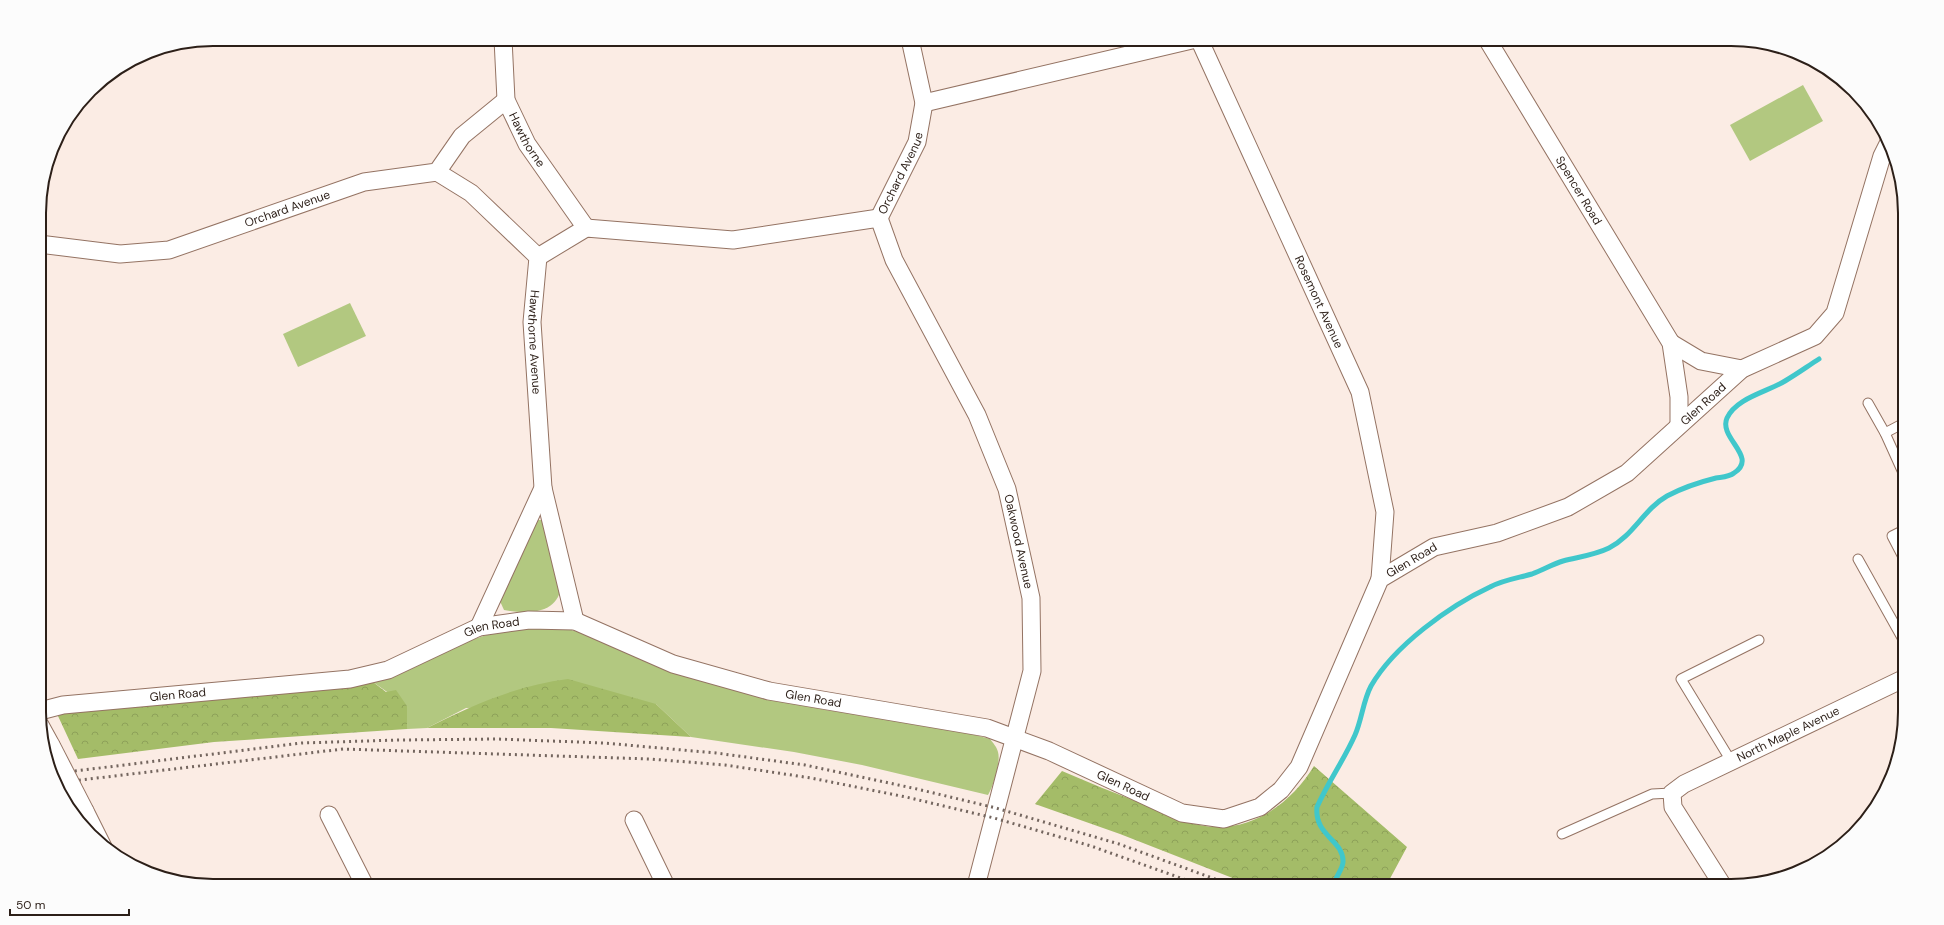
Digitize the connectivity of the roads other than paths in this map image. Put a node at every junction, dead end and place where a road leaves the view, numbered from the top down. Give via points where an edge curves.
1 (502, 46) edge
2 (912, 46) edge
3 (1167, 46) edge
4 (1200, 46) edge
5 (1491, 46) edge
6 (506, 100) junction
7 (924, 103) junction
8 (1885, 150) edge
9 (437, 172) junction
10 (879, 218) junction
11 (586, 228) junction
12 (46, 245) edge
13 (538, 257) junction
14 (1671, 343) junction
15 (1742, 369) junction
16 (1868, 403) dead end
17 (1679, 424) junction
18 (1898, 426) edge
19 (1886, 433) junction
20 (1898, 461) edge
21 (543, 488) junction
22 (1898, 533) edge
23 (1898, 548) edge
24 (1858, 559) dead end
25 (1380, 579) junction
26 (575, 621) junction
27 (479, 627) junction
28 (1898, 630) edge
29 (1759, 640) dead end
30 (1898, 681) edge
31 (46, 709) edge
32 (1014, 737) junction
33 (48, 740) edge
34 (1731, 761) junction
35 (1672, 793) junction
36 (329, 815) dead end
37 (634, 820) dead end
38 (88, 823) edge
39 (1562, 834) dead end
40 (361, 879) edge
41 (663, 879) edge
42 (978, 879) edge
43 (1719, 879) edge

1 - 6 street, Hawthorne
2 - 7 street
3 - 7 street
4 - 25 street, Rosemont Avenue via 1360,392 1385,512
5 - 14 street, Spencer Road
6 - 9 street via 462,136
6 - 11 street, Hawthorne via 527,144
7 - 10 street, Orchard Avenue via 917,142
8 - 15 street, Glen Road via 1835,313 1815,336
9 - 12 street, Orchard Avenue via 364,182 169,250 120,254
9 - 13 street via 471,193
10 - 11 street, Orchard Avenue via 733,240
10 - 32 street, Oakwood Avenue via 894,260 977,415 1007,489 1031,598 1032,671
11 - 13 street
13 - 21 street, Hawthorne Avenue via 532,322
14 - 15 street, Spencer Road via 1701,361
14 - 17 street, Spencer Road via 1679,397
15 - 17 street, Glen Road
16 - 19 lane
17 - 25 street, Glen Road via 1627,472 1568,507 1497,533 1434,547
18 - 19 lane
19 - 20 lane
21 - 26 street, Hawthorne Avenue
21 - 27 street, Hawthorne Avenue
22 - 23 lane via 1892,536
24 - 28 lane
25 - 32 street, Glen Road via 1299,767 1281,790 1260,807 1224,819 1182,813
26 - 27 street, Glen Road via 529,620
26 - 32 street, Glen Road via 673,664 769,691 987,728
27 - 31 street, Glen Road via 388,670 350,679 63,705
29 - 34 lane via 1681,679
30 - 34 street, North Maple Avenue
32 - 42 street, Oakwood Avenue
33 - 38 street, bridge via 85,811
34 - 35 street, North Maple Avenue via 1684,784
35 - 39 lane via 1652,794
35 - 43 street via 1673,807
36 - 40 street
37 - 41 street

